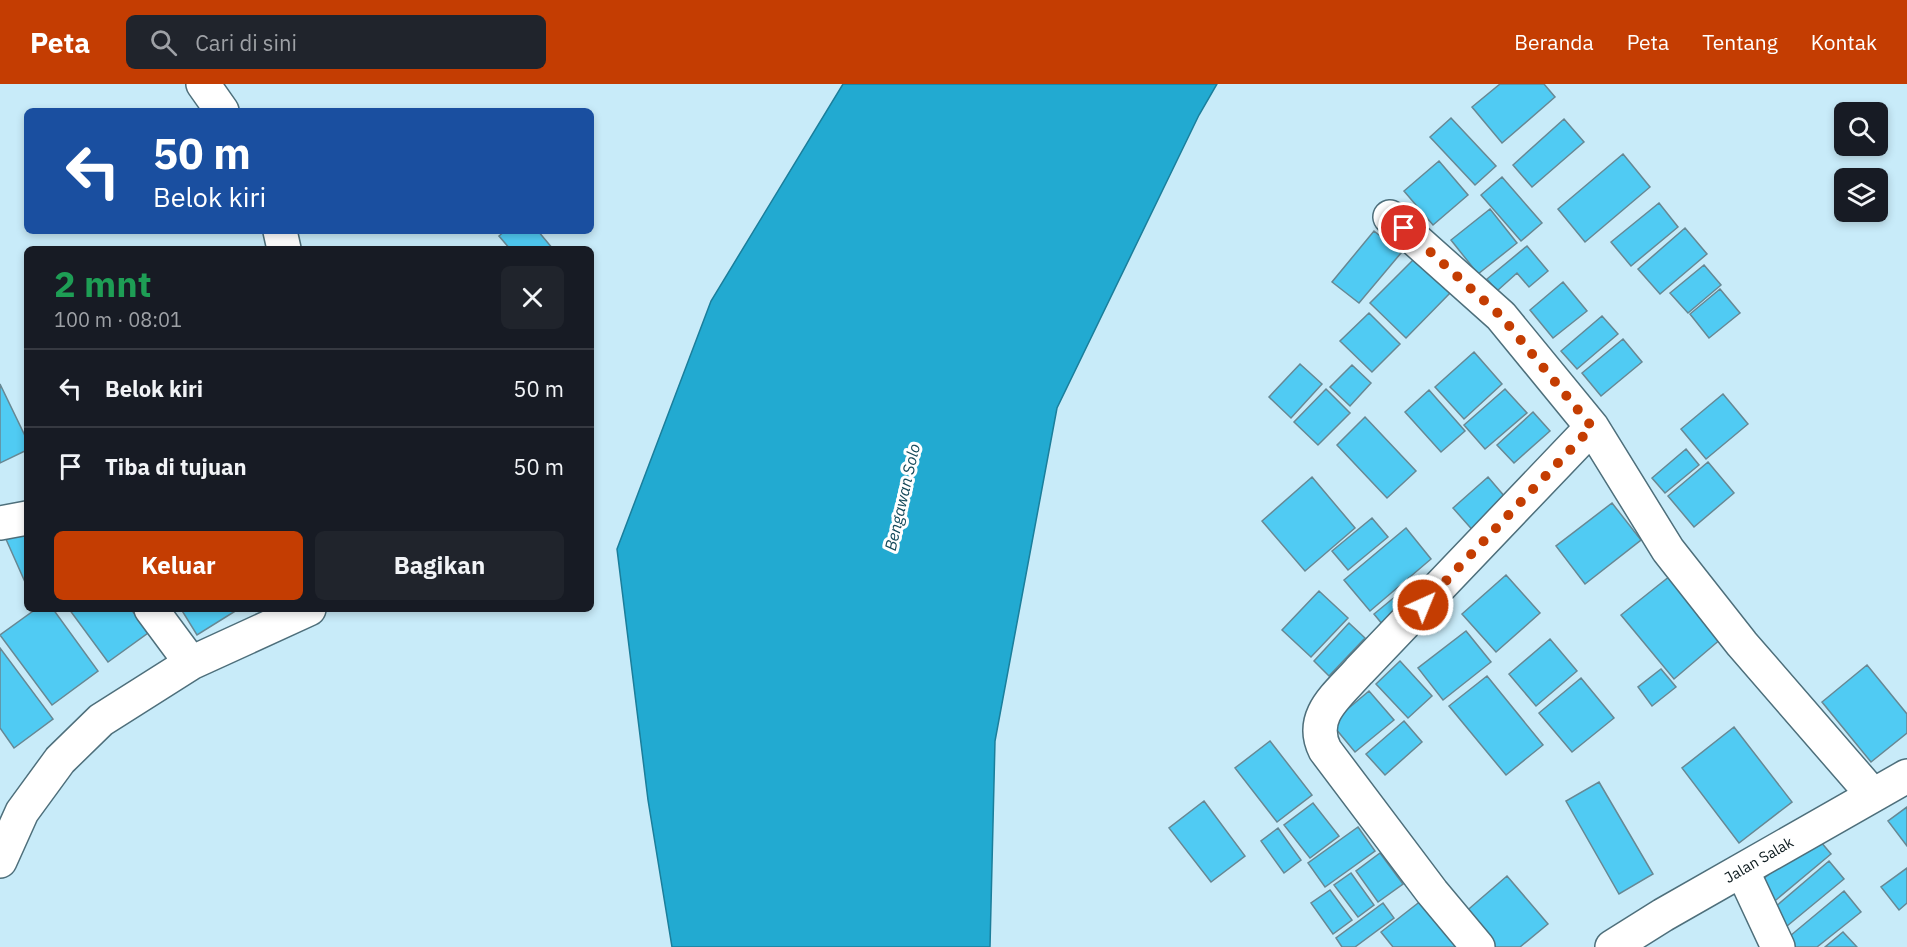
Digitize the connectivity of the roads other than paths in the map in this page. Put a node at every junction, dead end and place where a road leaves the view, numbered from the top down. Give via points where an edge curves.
1 (203, 84) edge
2 (220, 108) edge
3 (1390, 217) dead end
4 (1592, 427) junction
5 (24, 519) edge
6 (0, 523) edge
7 (153, 612) edge
8 (302, 612) edge
9 (191, 663) junction
10 (1907, 776) edge
11 (1874, 795) junction
12 (0, 861) edge
13 (1742, 870) junction
14 (1478, 947) edge
15 (1612, 947) edge
16 (1778, 947) edge

1 - 2 street
3 - 4 street via 1501,316
4 - 11 street via 1668,550 1742,644
4 - 14 street via 1359,671 1323,711 1319,725 1319,738 1325,750
5 - 6 street
7 - 9 street
8 - 9 street
9 - 12 street via 101,720 60,760 22,812
10 - 11 street, Jalan Salak
11 - 13 street, Jalan Salak
13 - 15 street, Jalan Salak
13 - 16 street

